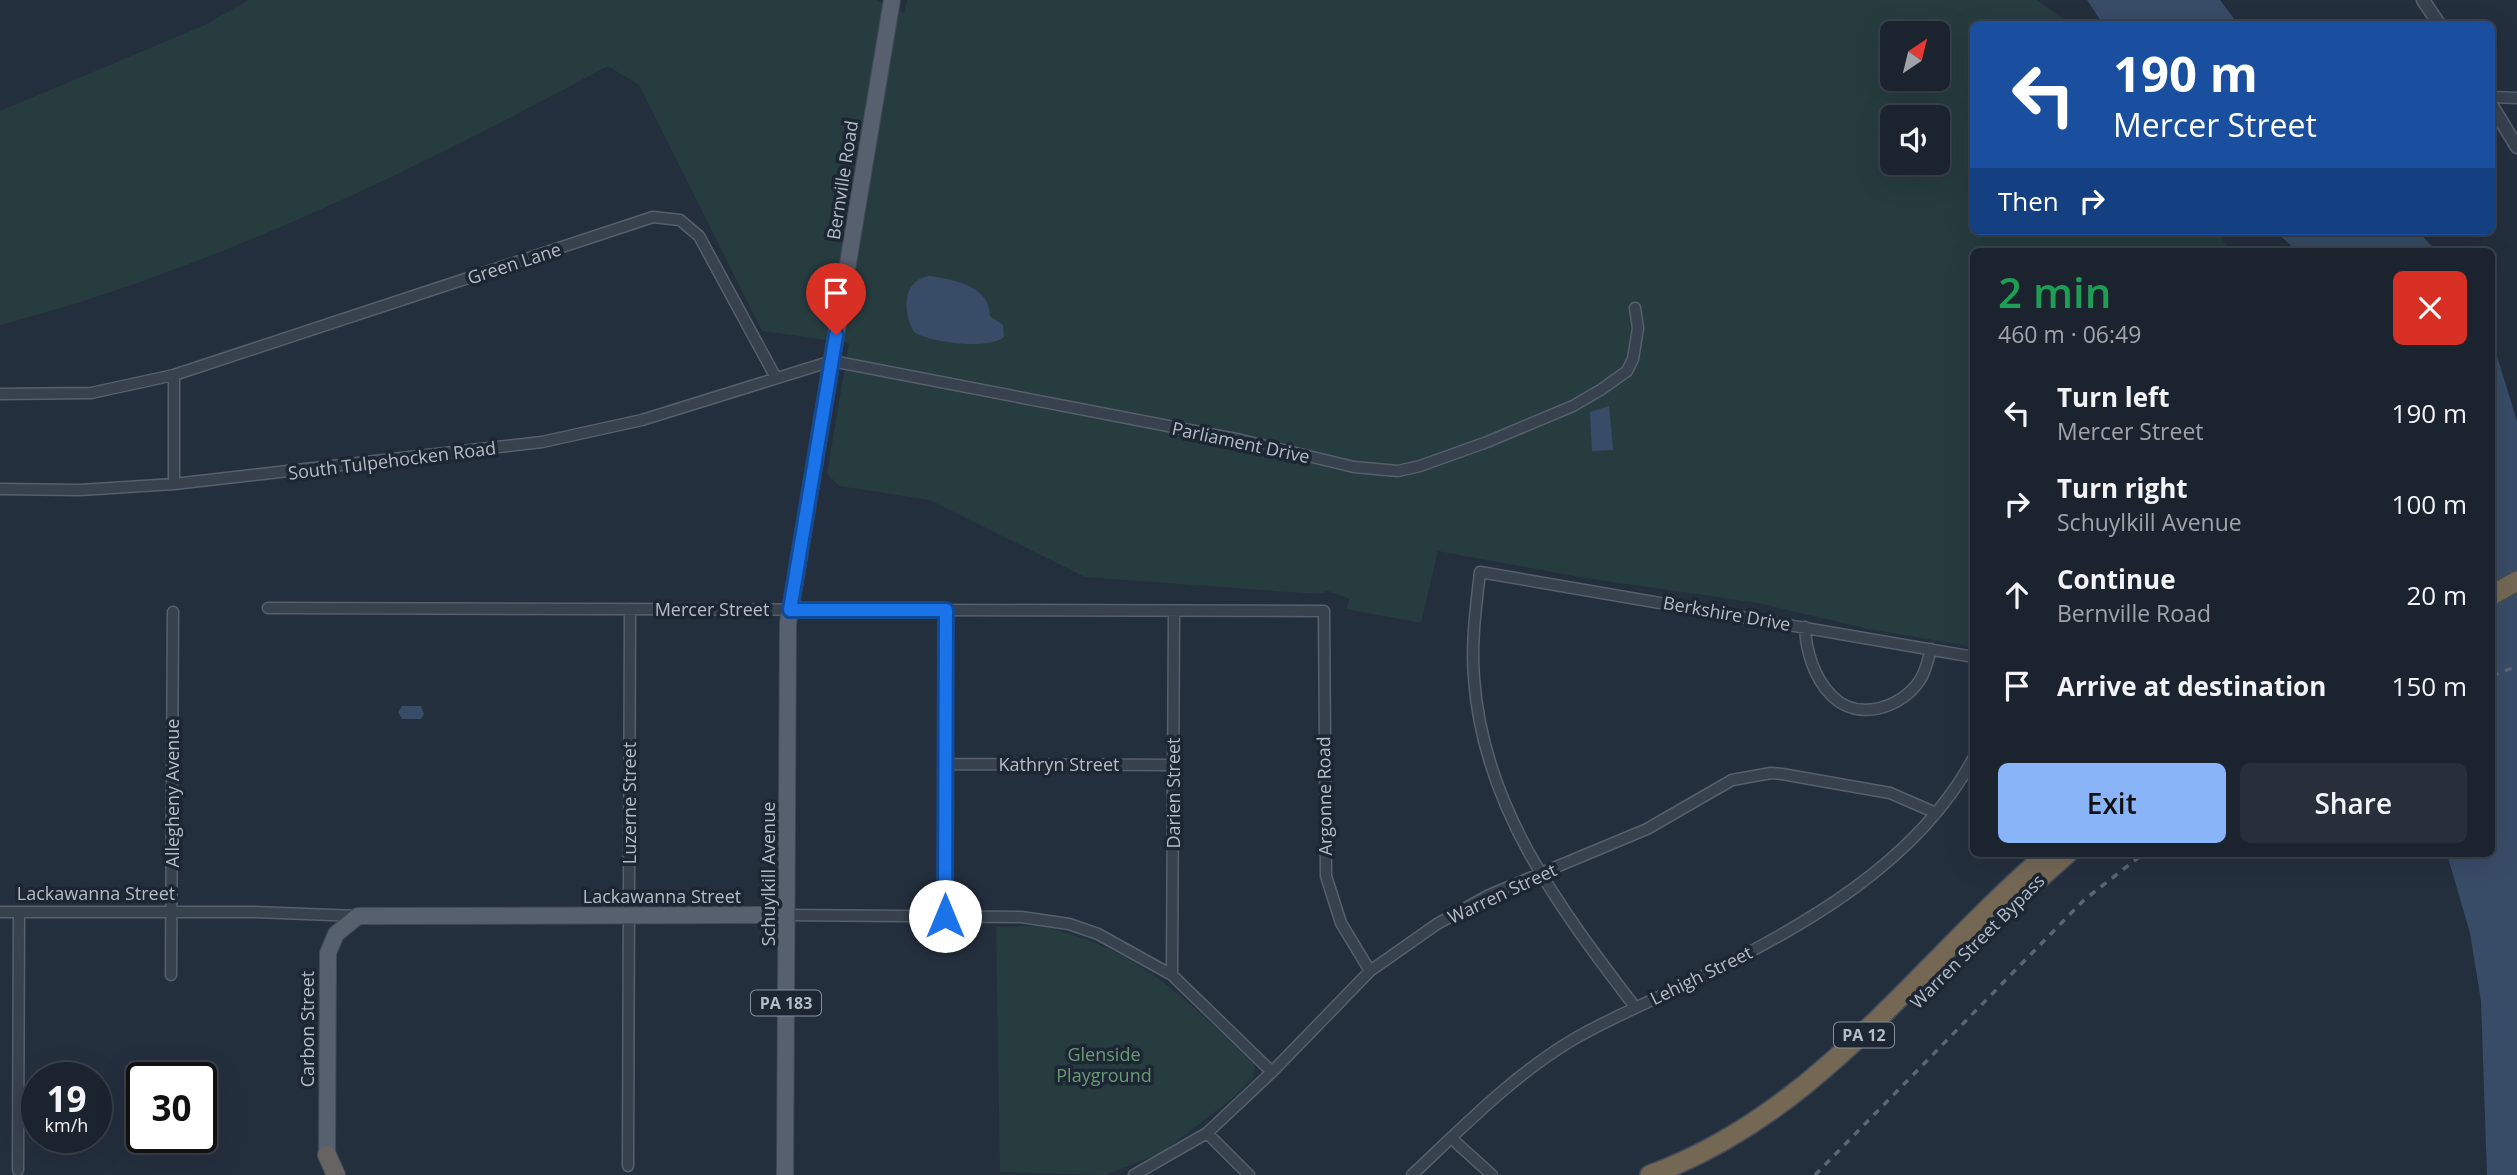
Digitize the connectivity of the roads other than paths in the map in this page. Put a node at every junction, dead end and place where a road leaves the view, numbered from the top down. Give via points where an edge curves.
1 (892, 0) edge
2 (2423, 0) edge
3 (2437, 21) edge
4 (2495, 97) edge
5 (2517, 97) edge
6 (2495, 111) edge
7 (2517, 144) edge
8 (1635, 308) dead end
9 (832, 361) junction
10 (174, 375) junction
11 (775, 376) junction
12 (0, 394) edge
13 (174, 484) junction
14 (0, 489) edge
15 (796, 574) joint
16 (2517, 581) edge
17 (2495, 593) edge
18 (2517, 596) edge
19 (268, 608) dead end
20 (2495, 608) edge
21 (630, 609) junction
22 (790, 610) junction
23 (946, 610) junction
24 (1174, 611) junction
25 (1324, 611) joint
26 (173, 612) dead end
27 (1805, 627) junction
28 (1931, 649) junction
29 (1970, 656) edge
30 (1970, 763) edge
31 (946, 764) junction
32 (1173, 765) junction
33 (1936, 813) junction
34 (2044, 857) edge
35 (2064, 857) edge
36 (1539, 874) junction
37 (0, 912) edge
38 (19, 912) junction
39 (172, 913) junction
40 (629, 915) junction
41 (786, 915) junction
42 (358, 916) junction
43 (945, 916) junction
44 (1370, 971) junction
45 (171, 975) dead end
46 (1172, 975) junction
47 (1635, 1007) junction
48 (1272, 1072) junction
49 (1206, 1133) junction
50 (1451, 1138) junction
51 (327, 1155) junction
52 (628, 1166) dead end
53 (18, 1170) dead end
54 (323, 1175) edge
55 (336, 1175) edge
56 (785, 1175) edge
57 (1134, 1175) edge
58 (1249, 1175) edge
59 (1412, 1175) edge
60 (1492, 1175) edge
61 (1650, 1175) edge
62 (1685, 1175) edge

1 - 9 main road, Bernville Road / PA 183
2 - 3 street
4 - 5 street
6 - 7 street
8 - 9 street, Parliament Drive via 1638,328 1633,359 1627,371 1602,389 1487,442 1398,471 1354,467 1241,440
9 - 11 street, Parliament Drive
9 - 15 main road, Bernville Road / PA 183
10 - 11 street, Green Lane via 653,217 680,220 699,236
10 - 12 street, Green Lane via 91,393
10 - 13 street
11 - 13 street, South Tulpehocken Road via 642,420 542,442
13 - 14 street, South Tulpehocken Road
15 - 22 main road, Schuylkill Avenue / PA 183
16 - 17 highway
18 - 20 highway
19 - 21 street, Mercer Street
21 - 22 street, Mercer Street
21 - 40 street, Luzerne Street
22 - 23 street, Mercer Street
22 - 41 main road, Schuylkill Avenue / PA 183
23 - 24 street, Mercer Street
23 - 31 street
24 - 25 street, Mercer Street
24 - 32 street, Darien Street
25 - 44 street, Argonne Road via 1325,876 1341,923
26 - 39 street, Allegheny Avenue
27 - 28 street, Berkshire Drive
27 - 28 street via 1806,648 1822,684 1834,699 1866,711 1890,706 1908,695 1922,678
27 - 36 street, Berkshire Drive via 1480,572 1473,649 1476,708 1501,798
28 - 29 street, Berkshire Drive
30 - 33 street, Lehigh Street
31 - 32 street, Kathryn Street
31 - 43 street
32 - 46 street, Darien Street
33 - 36 street, Warren Street via 1890,793 1771,773 1732,780 1647,829
33 - 47 street, Lehigh Street via 1892,858 1812,915 1740,957
34 - 61 highway, Warren Street Bypass / PA 12 via 1812,1082 1738,1133
35 - 62 highway, Warren Street Bypass / PA 12 via 1830,1084 1754,1139
36 - 44 street, Warren Street via 1470,904
36 - 47 street
37 - 38 street, Lackawanna Street
38 - 39 street, Lackawanna Street
38 - 53 street
39 - 42 street, Lackawanna Street
39 - 45 street, Allegheny Avenue
40 - 41 main road, Lackawanna Street
40 - 42 main road, Lackawanna Street
40 - 52 street, Luzerne Street
41 - 43 street, Lackawanna Street
41 - 56 main road, Schuylkill Avenue / PA 183
42 - 51 main road, Carbon Street via 336,934 327,953
43 - 46 street, Lackawanna Street via 1021,917 1069,924 1126,946
44 - 48 street, Warren Street
46 - 48 street, Lackawanna Street
47 - 50 street, Lehigh Street via 1530,1068
48 - 49 street, Warren Street
49 - 57 street, Warren Street
49 - 58 street
50 - 59 street, Lehigh Street
50 - 60 street
51 - 54 highway
51 - 55 highway

